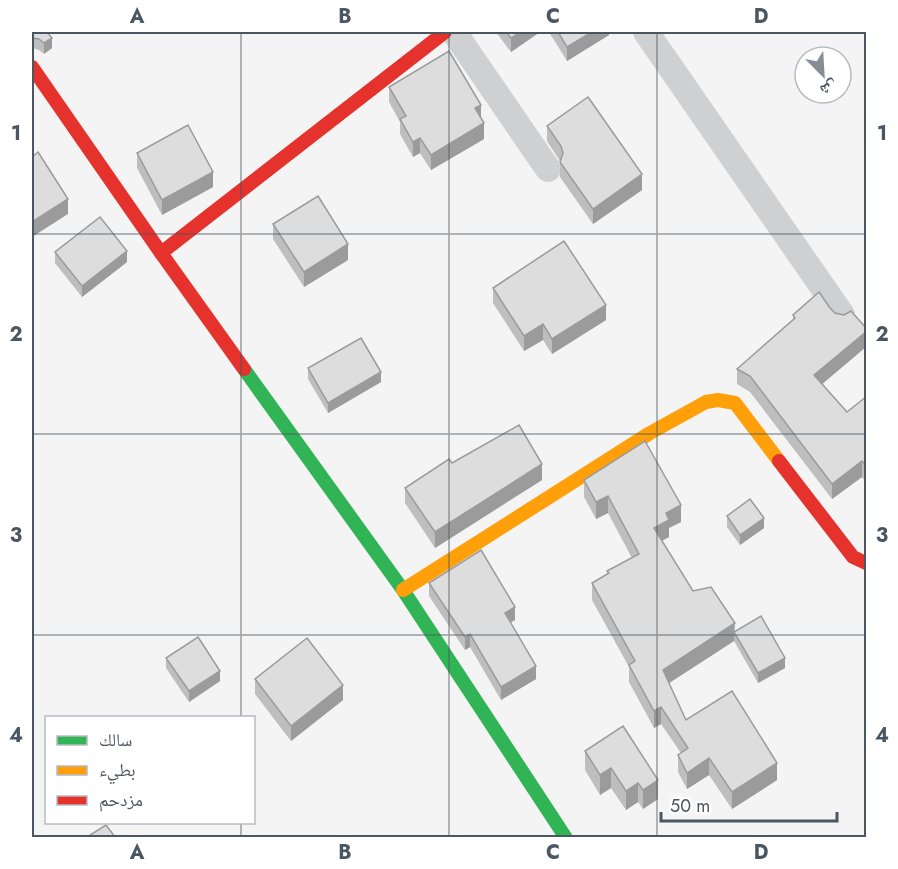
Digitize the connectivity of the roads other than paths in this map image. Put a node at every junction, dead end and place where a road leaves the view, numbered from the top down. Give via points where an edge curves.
1 (445, 32) edge
2 (454, 32) edge
3 (646, 32) edge
4 (32, 67) edge
5 (548, 169) dead end
6 (161, 254) junction
7 (842, 315) edge
8 (867, 563) edge
9 (403, 590) junction
10 (566, 837) edge

1 - 6 street
2 - 5 street
3 - 7 street
4 - 6 street
6 - 9 street
8 - 9 street via 853,557 735,403 718,400 706,402 650,433
9 - 10 street

